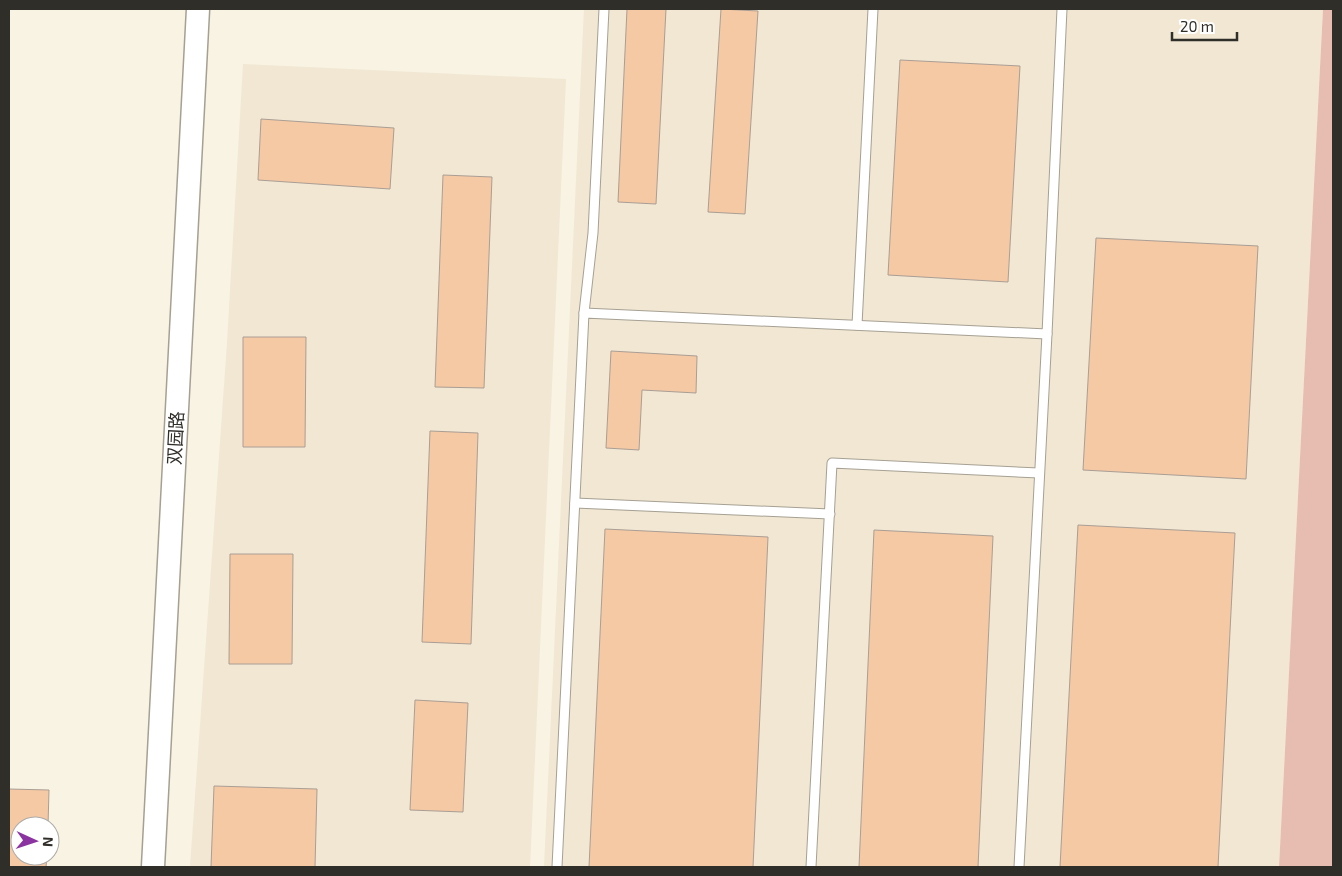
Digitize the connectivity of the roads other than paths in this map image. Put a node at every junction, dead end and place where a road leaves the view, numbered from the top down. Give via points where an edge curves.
1 (198, 9) edge
2 (604, 9) edge
3 (873, 9) edge
4 (1062, 9) edge
5 (584, 313) junction
6 (857, 325) junction
7 (1047, 334) junction
8 (1039, 472) junction
9 (575, 503) junction
10 (830, 514) junction
11 (153, 867) edge
12 (557, 867) edge
13 (810, 867) edge
14 (1019, 867) edge

1 - 11 street, 双园路
2 - 5 lane via 593,233
3 - 6 lane
4 - 7 lane
5 - 6 lane
5 - 9 lane
6 - 7 lane
7 - 8 lane
8 - 10 lane via 832,463
8 - 14 lane
9 - 10 lane
9 - 12 lane
10 - 13 lane

